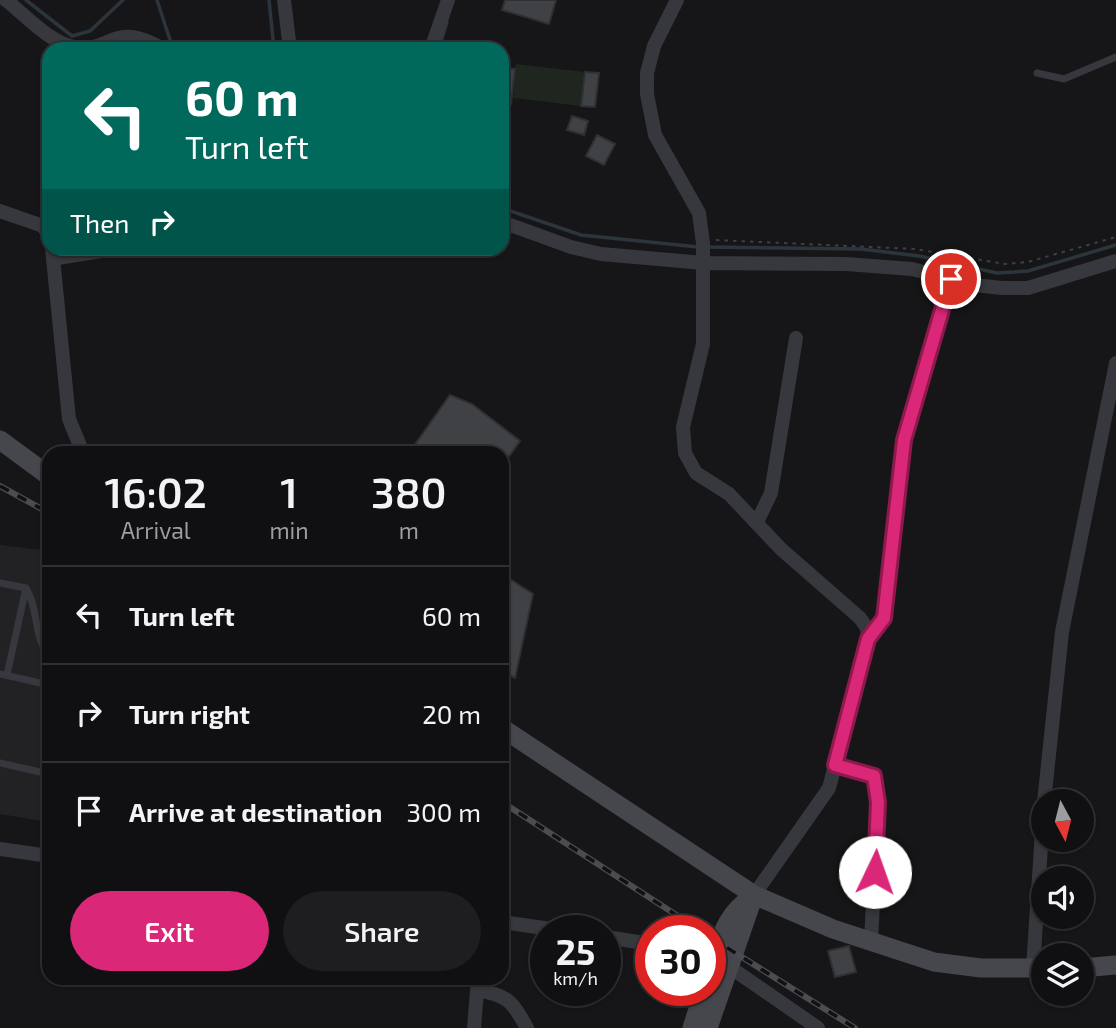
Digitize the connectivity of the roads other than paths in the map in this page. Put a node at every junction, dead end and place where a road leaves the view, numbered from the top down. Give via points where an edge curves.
1 (6, 0) edge
2 (285, 0) edge
3 (448, 0) edge
4 (677, 0) edge
5 (62, 42) edge
6 (108, 42) edge
7 (150, 42) edge
8 (289, 42) edge
9 (433, 42) edge
10 (1116, 57) edge
11 (1037, 73) dead end
12 (0, 211) edge
13 (509, 225) edge
14 (42, 226) edge
15 (703, 251) junction
16 (54, 256) edge
17 (1116, 261) edge
18 (951, 279) junction
19 (796, 338) dead end
20 (1116, 363) edge
21 (0, 440) edge
22 (80, 446) edge
23 (42, 471) edge
24 (757, 522) junction
25 (0, 583) edge
26 (26, 588) junction
27 (868, 639) junction
28 (42, 645) edge
29 (3, 674) edge
30 (42, 683) edge
31 (509, 733) edge
32 (0, 763) edge
33 (835, 765) junction
34 (42, 772) edge
35 (1045, 789) edge
36 (0, 849) edge
37 (1042, 852) edge
38 (42, 855) edge
39 (754, 895) junction
40 (509, 923) edge
41 (530, 926) edge
42 (872, 942) junction
43 (1039, 943) edge
44 (726, 945) edge
45 (1116, 965) edge
46 (1094, 967) edge
47 (1031, 968) edge
48 (726, 969) edge
49 (477, 985) edge
50 (479, 985) edge
51 (699, 1006) edge
52 (711, 1006) edge
53 (474, 1028) edge
54 (527, 1028) edge
55 (692, 1028) edge
56 (708, 1028) edge
57 (818, 1028) edge

1 - 5 street
2 - 8 street
3 - 9 street
4 - 15 street via 654,46 647,73 648,112 659,143 699,213
6 - 7 street via 129,36
10 - 11 lane via 1065,79
12 - 14 street
13 - 15 street via 601,254
15 - 18 street via 912,269
15 - 24 street via 704,344 683,427 685,453 696,473 729,494
16 - 22 street via 69,419
17 - 18 street via 1028,288 988,287
18 - 27 street via 904,440 884,618
19 - 24 street via 771,493
20 - 35 street via 1062,632
21 - 23 street
24 - 27 street via 860,618
25 - 26 lane
26 - 28 lane
26 - 29 lane
27 - 33 street
29 - 30 lane
31 - 39 street
32 - 34 lane
33 - 39 street via 829,788
33 - 42 street via 874,776 878,802
36 - 38 street
37 - 43 street
39 - 42 street
39 - 44 street
40 - 41 street
42 - 47 street via 934,962
45 - 46 street
48 - 57 street
49 - 53 street
50 - 54 street via 508,999
51 - 55 street
52 - 56 street

